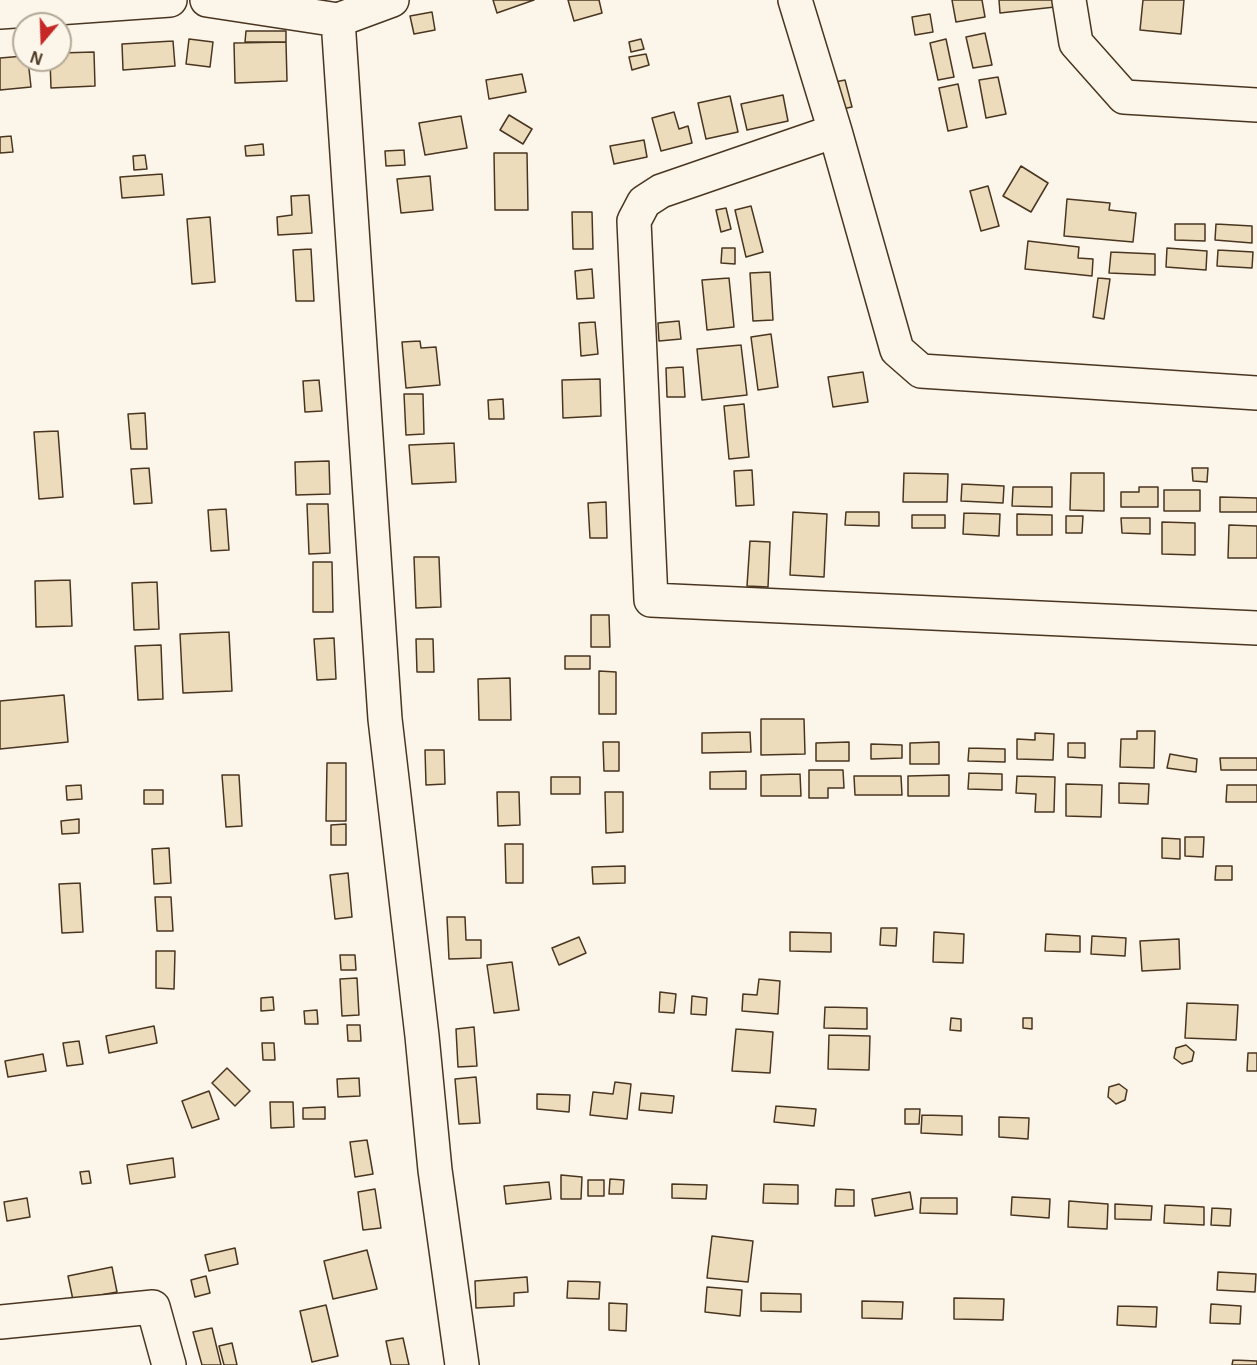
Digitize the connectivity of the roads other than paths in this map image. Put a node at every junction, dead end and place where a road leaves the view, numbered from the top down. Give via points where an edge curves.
1 (170, 0) edge
2 (207, 0) edge
3 (392, 0) edge
4 (795, 0) edge
5 (1070, 0) edge
6 (0, 12) edge
7 (338, 20) junction
8 (1257, 105) edge
9 (835, 131) junction
10 (1257, 393) edge
11 (1257, 627) edge
12 (0, 1322) edge
13 (169, 1365) edge
14 (462, 1365) edge

1 - 6 street
2 - 7 street
3 - 7 street
4 - 9 street
5 - 8 street via 1076,43 1124,98
7 - 14 street via 385,719 435,1170
9 - 10 street via 897,350 921,371
9 - 11 street via 661,191 644,202 634,221 651,600
12 - 13 street via 153,1307

